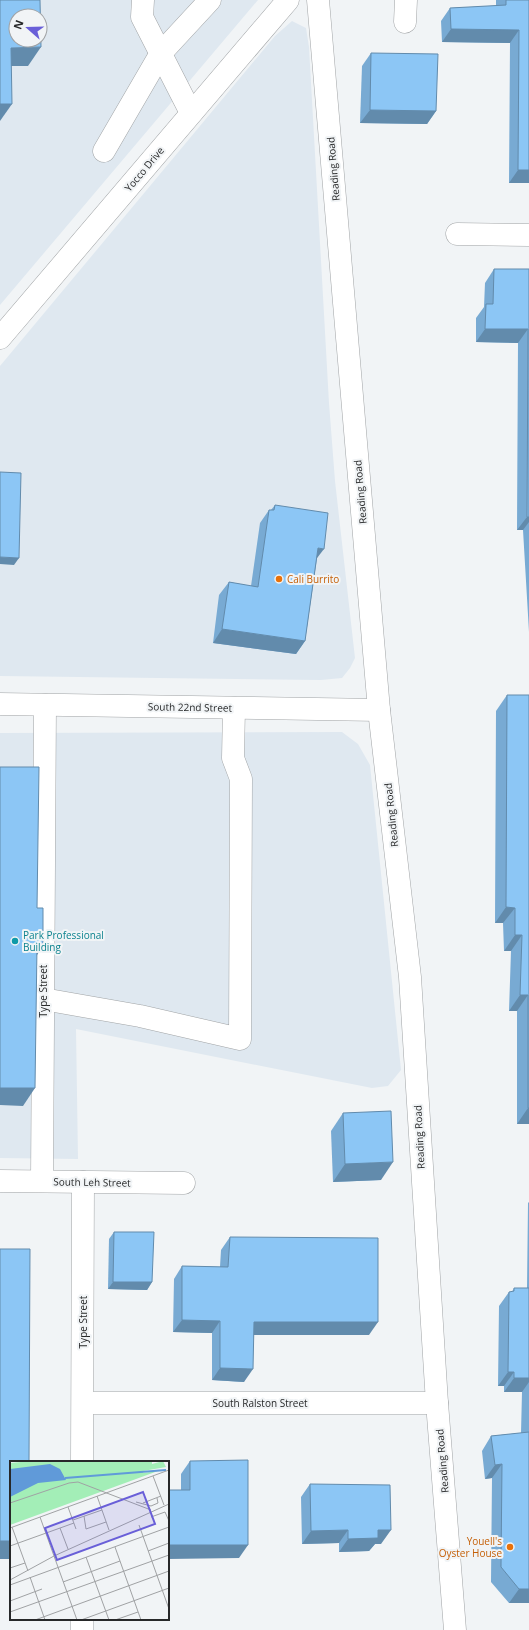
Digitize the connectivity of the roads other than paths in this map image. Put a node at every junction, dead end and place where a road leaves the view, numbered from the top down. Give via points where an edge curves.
1 (144, 0) edge
2 (210, 0) edge
3 (288, 0) edge
4 (318, 0) edge
5 (406, 0) edge
6 (405, 22) dead end
7 (161, 54) junction
8 (192, 113) junction
9 (104, 151) dead end
10 (457, 234) dead end
11 (529, 235) edge
12 (0, 338) edge
13 (0, 704) edge
14 (45, 705) junction
15 (234, 708) junction
16 (379, 710) junction
17 (43, 999) junction
18 (0, 1181) edge
19 (42, 1181) junction
20 (83, 1182) junction
21 (184, 1183) dead end
22 (82, 1403) junction
23 (437, 1403) junction
24 (82, 1461) edge
25 (455, 1630) edge

1 - 7 street via 142,17
2 - 7 street
3 - 8 street, Yocco Drive
4 - 16 street, Reading Road
5 - 6 street
7 - 8 street
7 - 9 street
8 - 12 street, Yocco Drive
10 - 11 street
13 - 14 street, South 22nd Street
14 - 15 street, South 22nd Street
14 - 17 street, Type Street
15 - 16 street, South 22nd Street
15 - 17 street via 233,758 241,779 240,1039 140,1016
16 - 23 street, Reading Road via 410,977
17 - 19 street, Type Street
18 - 19 street, South Leh Street
19 - 20 street, South Leh Street
20 - 21 street, South Leh Street
20 - 22 street, Type Street
22 - 23 street, South Ralston Street
22 - 24 street, Type Street
23 - 25 street, Reading Road

